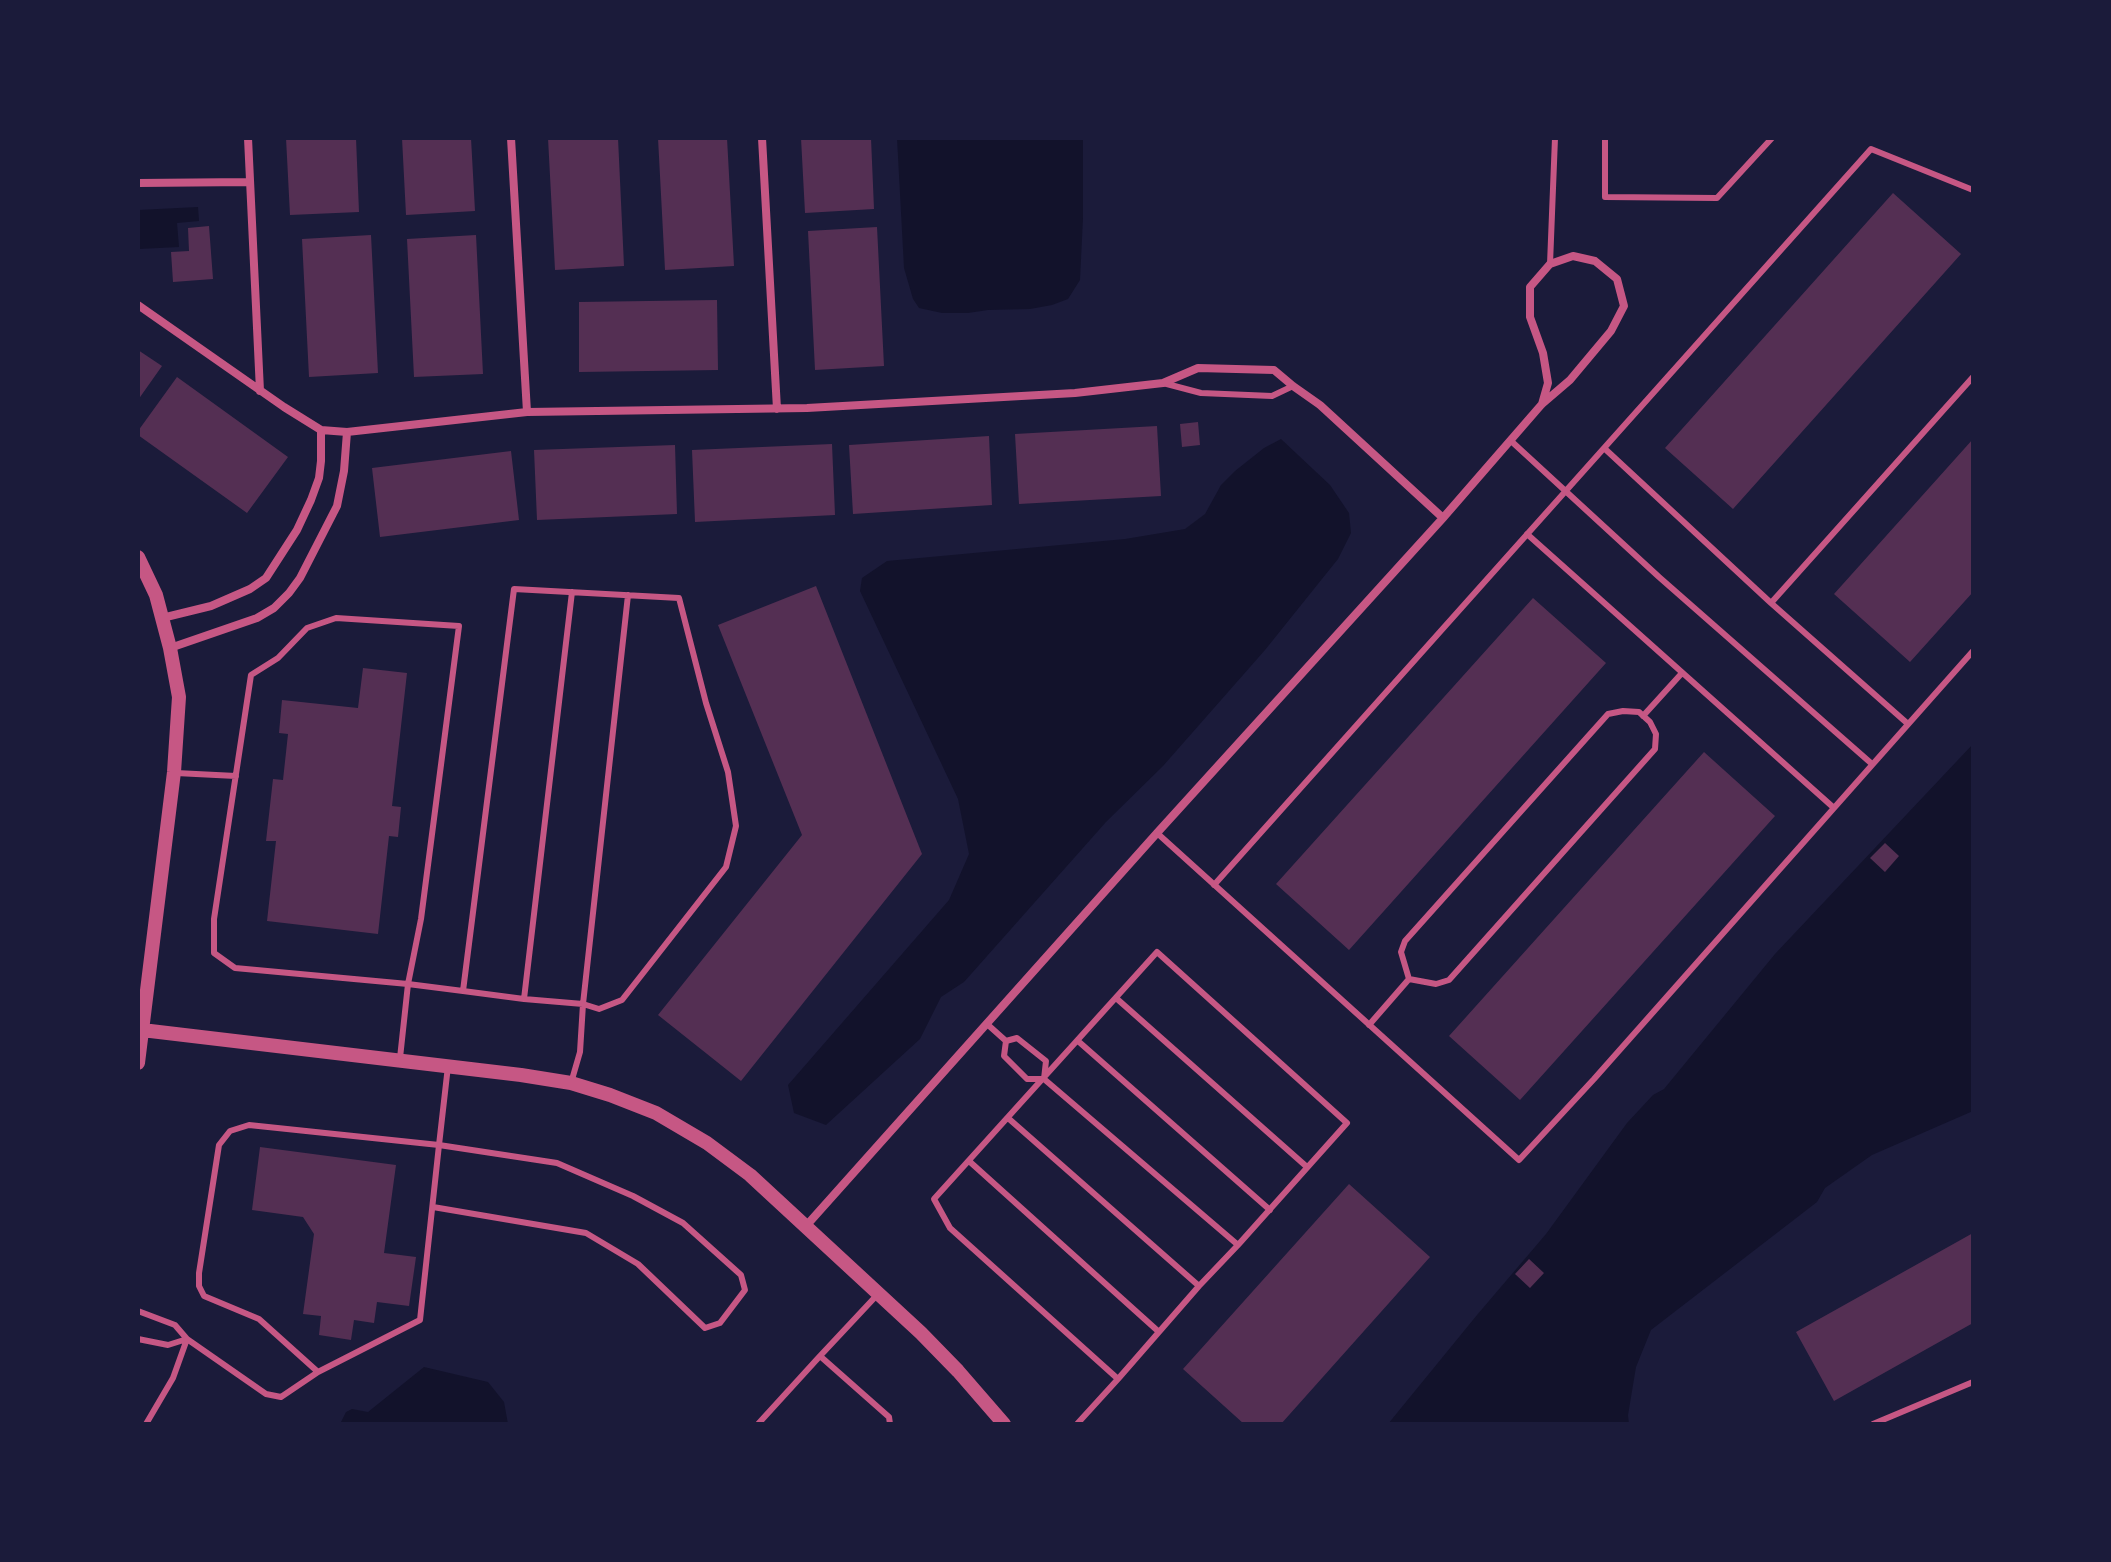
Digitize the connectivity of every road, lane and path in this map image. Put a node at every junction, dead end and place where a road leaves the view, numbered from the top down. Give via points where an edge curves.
1 (248, 138) edge
2 (511, 138) edge
3 (762, 138) edge
4 (1555, 138) edge
5 (1605, 138) edge
6 (1772, 138) edge
7 (250, 182) junction
8 (138, 183) edge
9 (1973, 190) edge
10 (1550, 264) junction
11 (138, 305) edge
12 (1973, 377) edge
13 (1163, 383) junction
14 (1293, 386) junction
15 (260, 391) junction
16 (1542, 404) junction
17 (777, 409) junction
18 (527, 412) junction
19 (321, 430) junction
20 (347, 432) junction
21 (1510, 440) junction
22 (1604, 448) junction
23 (1565, 492) junction
24 (1443, 518) junction
25 (1527, 534) junction
26 (138, 557) edge
27 (572, 592) junction
28 (628, 595) junction
29 (1771, 603) junction
30 (162, 618) junction
31 (170, 648) junction
32 (1973, 651) edge
33 (1682, 673) junction
34 (1643, 716) junction
35 (1908, 724) junction
36 (1872, 764) junction
37 (174, 772) junction
38 (236, 776) junction
39 (1834, 808) junction
40 (1157, 833) junction
41 (1214, 885) junction
42 (1409, 979) junction
43 (408, 984) junction
44 (463, 991) junction
45 (1116, 998) junction
46 (524, 999) junction
47 (583, 1004) junction
48 (987, 1024) junction
49 (1369, 1025) junction
50 (142, 1030) junction
51 (1006, 1041) junction
52 (1078, 1041) junction
53 (400, 1062) junction
54 (138, 1063) edge
55 (448, 1066) junction
56 (1044, 1079) junction
57 (571, 1083) junction
58 (1008, 1118) junction
59 (439, 1145) junction
60 (969, 1161) junction
61 (1307, 1167) junction
62 (433, 1207) junction
63 (1270, 1210) junction
64 (806, 1226) junction
65 (1238, 1245) junction
66 (1199, 1286) junction
67 (878, 1293) junction
68 (138, 1311) edge
69 (1159, 1332) junction
70 (138, 1339) edge
71 (187, 1339) junction
72 (820, 1356) junction
73 (318, 1372) junction
74 (1118, 1379) junction
75 (1973, 1382) edge
76 (146, 1424) edge
77 (758, 1424) edge
78 (890, 1424) edge
79 (1004, 1424) edge
80 (1077, 1424) edge
81 (1873, 1424) edge

1 - 7 street
2 - 18 street
3 - 17 street
4 - 10 lane
5 - 6 lane via 1605,197 1704,198 1717,198
7 - 8 street
7 - 15 street
9 - 22 lane via 1871,149
10 - 16 street via 1530,287 1530,317 1548,383
10 - 16 street via 1573,256 1595,261 1617,279 1624,306 1611,331 1570,380
11 - 15 street
12 - 29 lane
13 - 14 lane via 1201,393 1272,396
13 - 14 street via 1198,368 1259,369 1274,370
13 - 17 street via 1075,393
14 - 24 street
15 - 19 street
16 - 21 street
17 - 18 street
18 - 20 street
19 - 20 street
19 - 30 street via 319,478 311,500 266,578 211,606
20 - 31 street via 337,506 289,593 257,618
21 - 23 lane
21 - 24 street
22 - 23 lane
22 - 29 lane
23 - 25 lane
23 - 36 lane
24 - 40 street
25 - 33 lane
25 - 41 lane
26 - 30 street
27 - 28 lane
27 - 44 lane via 514,589
27 - 46 lane
28 - 47 lane
28 - 47 lane via 679,598 728,772 736,826 726,867 622,1000 599,1009
29 - 35 lane
30 - 31 street
31 - 37 street via 179,697
32 - 35 lane
33 - 34 lane
33 - 39 lane
34 - 42 lane via 1608,714 1415,929 1401,952
34 - 42 lane via 1656,734 1655,749 1449,980 1436,984
35 - 36 lane
36 - 39 lane
37 - 38 lane
37 - 50 street
38 - 43 lane via 214,919 214,953 235,968
38 - 43 lane via 251,675 278,658 307,628 336,618 459,626
39 - 49 lane via 1519,1160
40 - 41 lane
40 - 48 street
41 - 49 lane
42 - 49 lane
43 - 44 lane
43 - 53 lane
44 - 46 lane
45 - 52 lane
45 - 61 lane
45 - 61 lane via 1157,952 1347,1123
46 - 47 lane
47 - 57 lane via 580,1052
48 - 51 lane
48 - 64 street
50 - 53 street
50 - 54 street
51 - 56 lane via 1004,1056 1027,1079
51 - 56 lane via 1017,1038 1046,1061
52 - 56 lane
52 - 63 lane
53 - 55 street
55 - 57 street
55 - 59 lane
56 - 58 lane
56 - 65 lane
57 - 64 street via 656,1113 707,1143
58 - 60 lane
58 - 66 lane
59 - 62 lane
59 - 62 lane via 557,1163 633,1196 683,1223 741,1275 745,1290 720,1323 705,1328 638,1264 586,1233
59 - 73 lane via 249,1125 230,1131 219,1145 199,1286 204,1296 259,1319
60 - 69 lane
60 - 74 lane via 934,1199 950,1228
61 - 63 lane
62 - 73 lane via 420,1320
63 - 65 lane
64 - 67 street
65 - 66 lane
66 - 69 lane
67 - 72 lane
67 - 79 street
68 - 71 lane via 175,1325
69 - 74 lane
70 - 71 lane via 168,1345
71 - 73 lane via 266,1394 281,1397
71 - 76 lane via 173,1378
72 - 77 lane
72 - 78 lane via 889,1417
74 - 80 lane
75 - 81 lane

